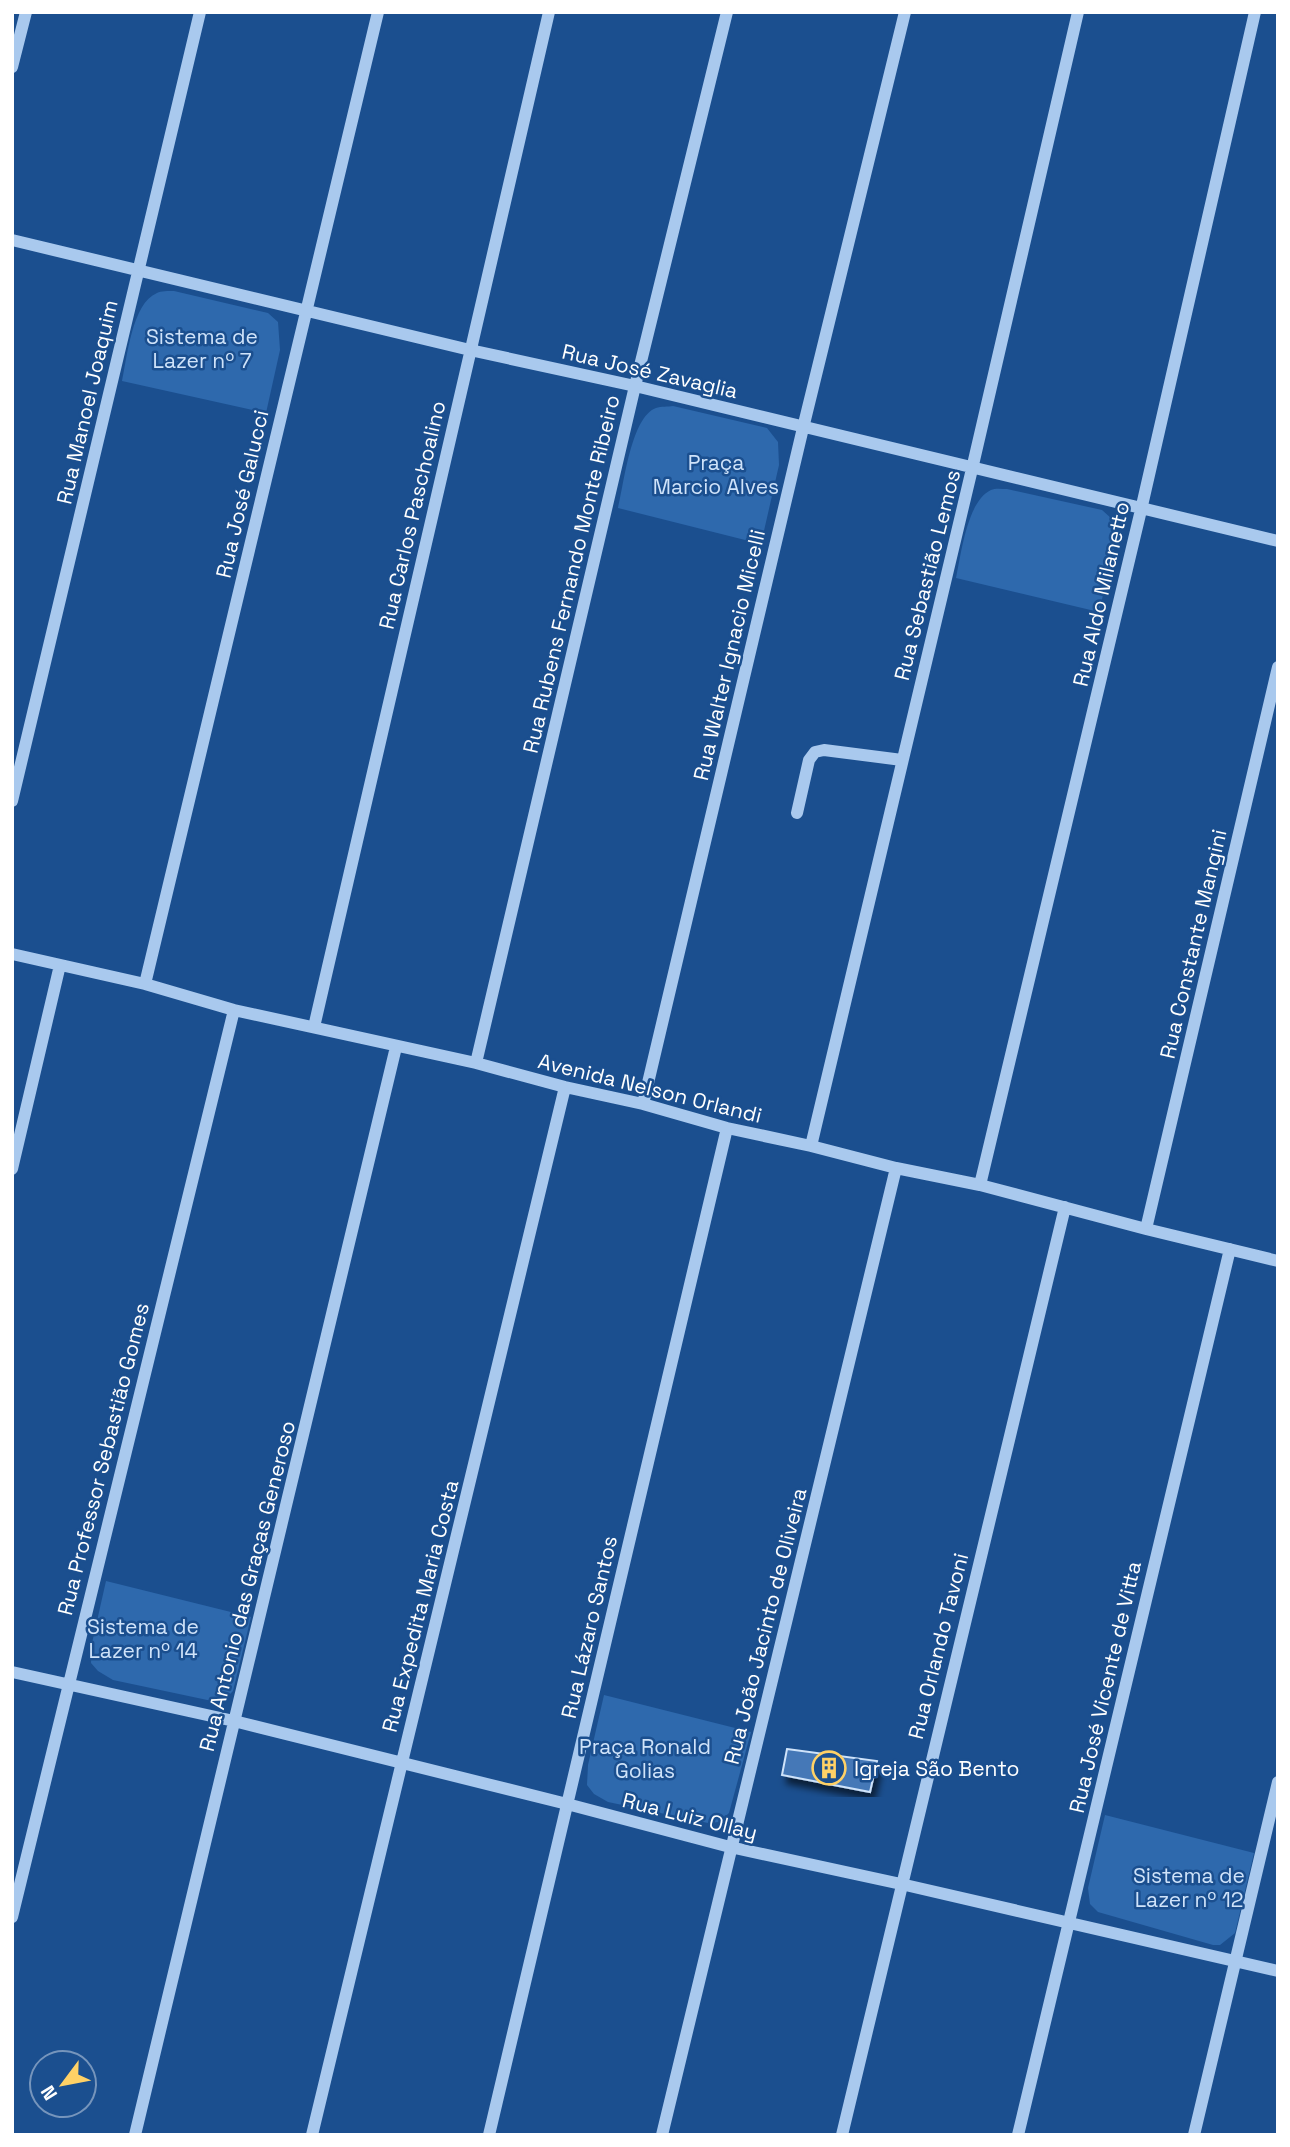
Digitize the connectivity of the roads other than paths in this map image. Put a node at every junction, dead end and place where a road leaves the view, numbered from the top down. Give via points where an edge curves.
1 (26, 12) edge
2 (200, 12) edge
3 (377, 12) edge
4 (549, 12) edge
5 (727, 12) edge
6 (905, 12) edge
7 (1078, 12) edge
8 (1255, 12) edge
9 (12, 68) edge
10 (12, 240) edge
11 (138, 270) junction
12 (305, 310) junction
13 (470, 350) junction
14 (635, 386) junction
15 (803, 428) junction
16 (972, 469) junction
17 (1141, 510) junction
18 (1278, 541) edge
19 (1278, 667) edge
20 (902, 760) junction
21 (12, 801) edge
22 (797, 813) dead end
23 (12, 954) edge
24 (60, 965) junction
25 (145, 984) junction
26 (234, 1010) junction
27 (313, 1027) junction
28 (396, 1047) junction
29 (476, 1063) junction
30 (565, 1087) junction
31 (643, 1104) junction
32 (727, 1128) junction
33 (811, 1146) junction
34 (896, 1168) junction
35 (12, 1169) edge
36 (980, 1185) junction
37 (1065, 1207) junction
38 (1146, 1229) junction
39 (1230, 1249) junction
40 (1278, 1261) edge
41 (12, 1672) edge
42 (68, 1685) junction
43 (234, 1721) junction
44 (401, 1764) junction
45 (1278, 1782) edge
46 (567, 1804) junction
47 (730, 1847) junction
48 (901, 1884) junction
49 (12, 1917) edge
50 (1068, 1923) junction
51 (1237, 1960) junction
52 (1278, 1971) edge
53 (135, 2135) edge
54 (312, 2135) edge
55 (489, 2135) edge
56 (663, 2135) edge
57 (842, 2135) edge
58 (1018, 2135) edge
59 (1194, 2135) edge

1 - 9 street
2 - 11 street, Rua Manoel Joaquim
3 - 12 street, Rua José Galucci
4 - 13 street, Rua Carlos Paschoalino
5 - 14 street, Rua Rubens Fernando Monte Ribeiro
6 - 15 street, Rua Walter Ignacio Micelli
7 - 16 street, Rua Sebastião Lemos
8 - 17 street, Rua Aldo Milanetto
10 - 11 street, Rua José Zavaglia
11 - 12 street, Rua José Zavaglia
11 - 21 street, Rua Manoel Joaquim
12 - 13 street, Rua José Zavaglia
12 - 25 street, Rua José Galucci
13 - 14 street, Rua José Zavaglia
13 - 27 street, Rua Carlos Paschoalino
14 - 15 street, Rua José Zavaglia
14 - 29 street, Rua Rubens Fernando Monte Ribeiro
15 - 16 street, Rua José Zavaglia
15 - 31 street, Rua Walter Ignacio Micelli
16 - 17 street, Rua José Zavaglia
16 - 20 street, Rua Sebastião Lemos
17 - 18 street, Rua José Zavaglia
17 - 36 street, Rua Aldo Milanetto
19 - 38 street, Rua Constante Mangini
20 - 22 street via 815,752 808,761
20 - 33 street, Rua Sebastião Lemos
23 - 24 street, Avenida Nelson Orlandi
24 - 25 street, Avenida Nelson Orlandi
24 - 35 street
25 - 26 street, Avenida Nelson Orlandi
26 - 27 street, Avenida Nelson Orlandi
26 - 42 street, Rua Professor Sebastião Gomes
27 - 28 street, Avenida Nelson Orlandi
28 - 29 street, Avenida Nelson Orlandi
28 - 43 street, Rua Antonio das Graças Generoso
29 - 30 street, Avenida Nelson Orlandi
30 - 31 street, Avenida Nelson Orlandi
30 - 44 street, Rua Expedita Maria Costa
31 - 32 street, Avenida Nelson Orlandi
32 - 33 street, Avenida Nelson Orlandi
32 - 46 street, Rua Lázaro Santos
33 - 34 street, Avenida Nelson Orlandi
34 - 36 street, Avenida Nelson Orlandi
34 - 47 street, Rua João Jacinto de Oliveira
36 - 37 street, Avenida Nelson Orlandi
37 - 38 street, Avenida Nelson Orlandi
37 - 48 street, Rua Orlando Tavoni
38 - 39 street, Avenida Nelson Orlandi
39 - 40 street, Avenida Nelson Orlandi
39 - 50 street, Rua José Vicente de Vitta
41 - 42 street, Rua Luiz Ollay
42 - 43 street, Rua Luiz Ollay
42 - 49 street, Rua Professor Sebastião Gomes
43 - 44 street, Rua Luiz Ollay
43 - 53 street, Rua Antonio das Graças Generoso
44 - 46 street, Rua Luiz Ollay
44 - 54 street, Rua Expedita Maria Costa
45 - 51 street
46 - 47 street, Rua Luiz Ollay
46 - 55 street, Rua Lázaro Santos
47 - 48 street, Rua Luiz Ollay
47 - 56 street, Rua João Jacinto de Oliveira
48 - 50 street, Rua Luiz Ollay
48 - 57 street, Rua Orlando Tavoni
50 - 51 street, Rua Luiz Ollay
50 - 58 street, Rua José Vicente de Vitta
51 - 52 street, Rua Luiz Ollay
51 - 59 street

